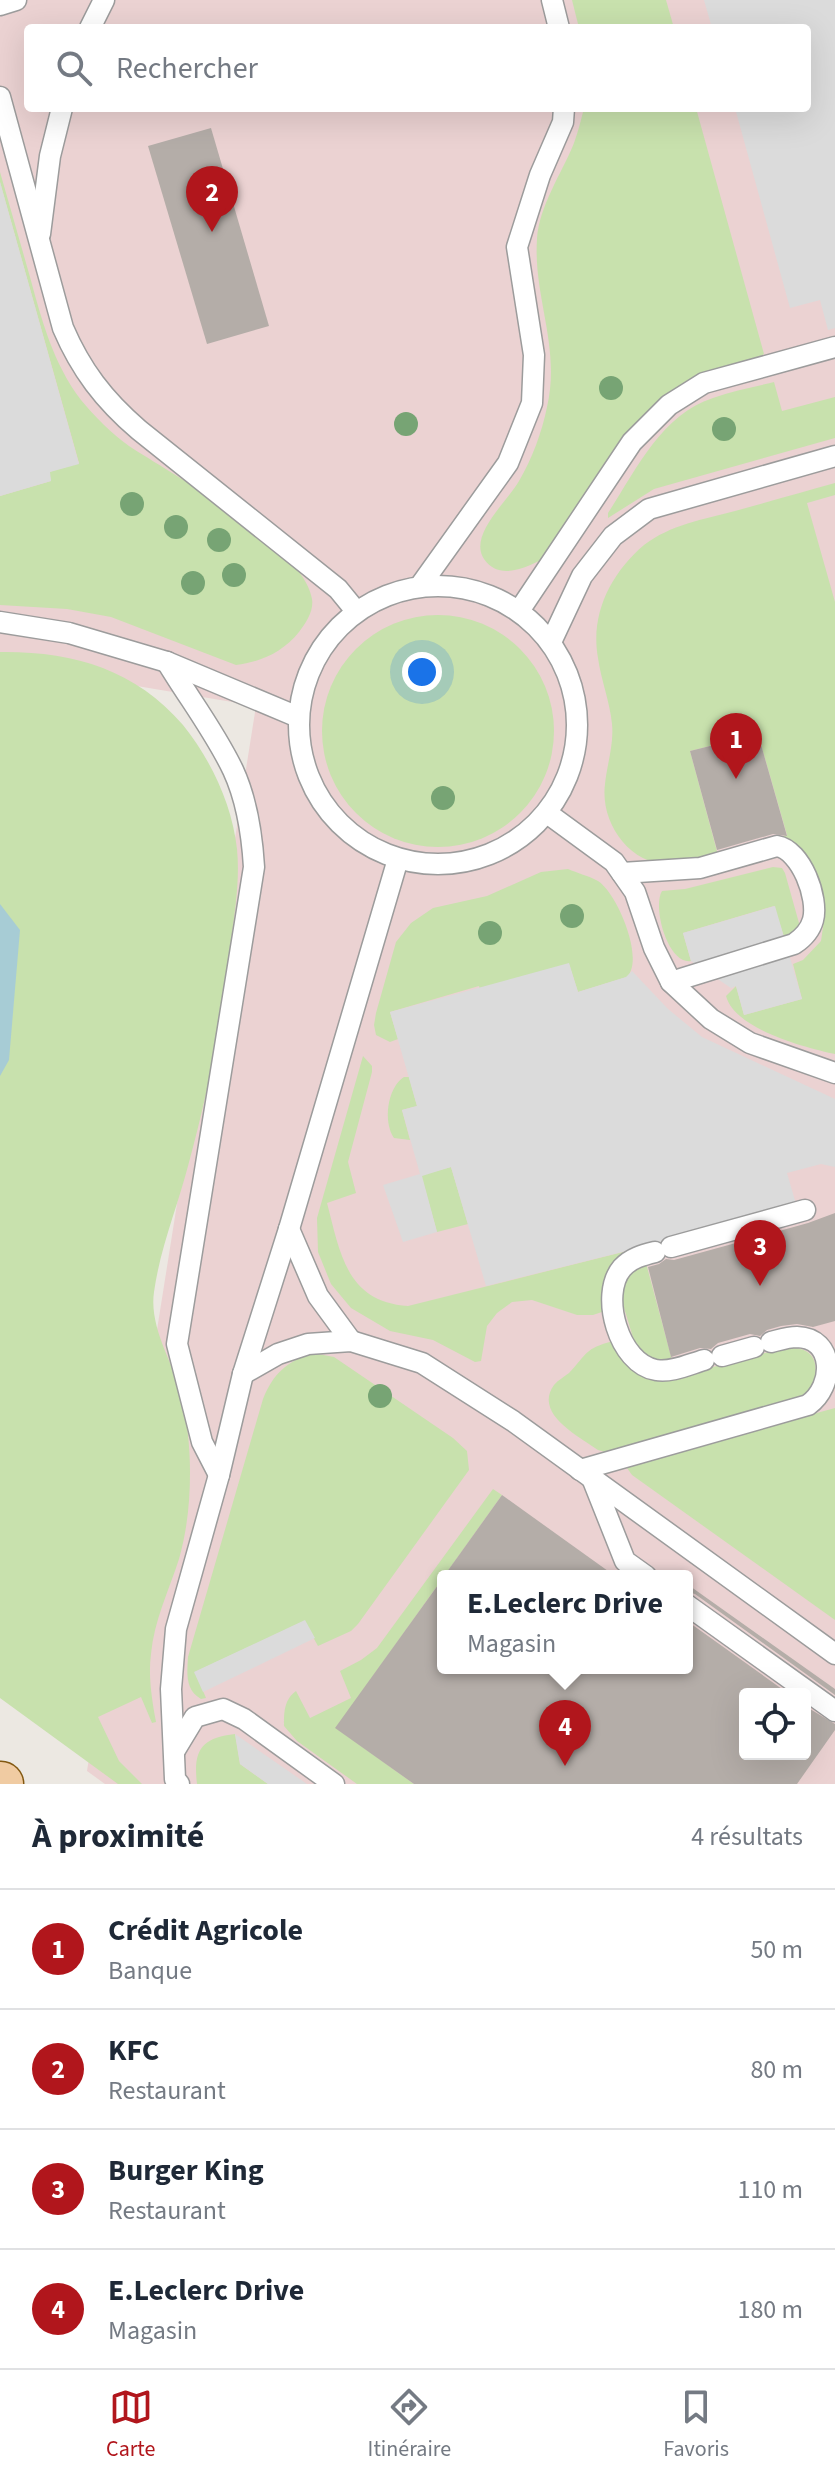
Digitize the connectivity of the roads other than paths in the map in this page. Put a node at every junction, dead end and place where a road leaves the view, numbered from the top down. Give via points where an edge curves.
1 (16, 0) edge
2 (104, 0) edge
3 (552, 0) edge
4 (0, 5) edge
5 (92, 24) edge
6 (558, 24) edge
7 (0, 97) edge
8 (61, 112) edge
9 (564, 112) edge
10 (39, 246) junction
11 (835, 347) edge
12 (835, 456) edge
13 (420, 586) junction
14 (356, 611) junction
15 (519, 611) junction
16 (0, 622) edge
17 (551, 642) junction
18 (167, 662) junction
19 (298, 717) junction
20 (547, 813) junction
21 (398, 859) junction
22 (622, 873) junction
23 (671, 982) junction
24 (835, 1073) edge
25 (805, 1210) dead end
26 (289, 1229) junction
27 (351, 1341) junction
28 (243, 1374) junction
29 (586, 1474) junction
30 (219, 1475) junction
31 (638, 1570) edge
32 (693, 1609) edge
33 (835, 1654) edge
34 (835, 1711) edge
35 (175, 1750) junction
36 (179, 1784) edge
37 (334, 1784) edge

1 - 4 lane
2 - 5 lane
3 - 6 lane
7 - 10 lane
8 - 10 lane
9 - 13 lane via 517,247 534,355 532,403 508,463
10 - 14 lane via 76,357 113,409 338,589
11 - 15 lane via 704,383 669,405 632,442
12 - 17 lane via 649,509 613,536 582,576
13 - 14 lane via 386,594
13 - 15 lane via 454,585 488,594
14 - 19 lane via 315,657
15 - 17 lane
16 - 18 lane via 69,633
17 - 20 lane via 569,674 577,710 577,747 566,781
18 - 19 lane
18 - 30 lane via 233,770 246,808 254,867 177,1344 202,1442
19 - 21 lane via 308,778 324,805 369,847
20 - 21 lane via 495,853 453,863
20 - 22 lane
21 - 26 lane
22 - 23 lane via 635,892
22 - 23 lane via 700,868 777,846 794,854 805,873 813,904 806,935 794,944
23 - 24 lane via 711,1019 750,1043
25 - 29 lane via 629,1261 616,1279 612,1304 623,1346 656,1370 799,1337 814,1342 831,1364 820,1398
26 - 27 lane via 318,1296
26 - 28 lane
27 - 28 lane via 308,1344
27 - 29 lane via 422,1363
28 - 30 lane
29 - 31 lane via 625,1561
29 - 33 lane
30 - 35 lane via 176,1629 171,1689
32 - 34 lane
35 - 36 lane
35 - 37 lane via 195,1717 223,1709

